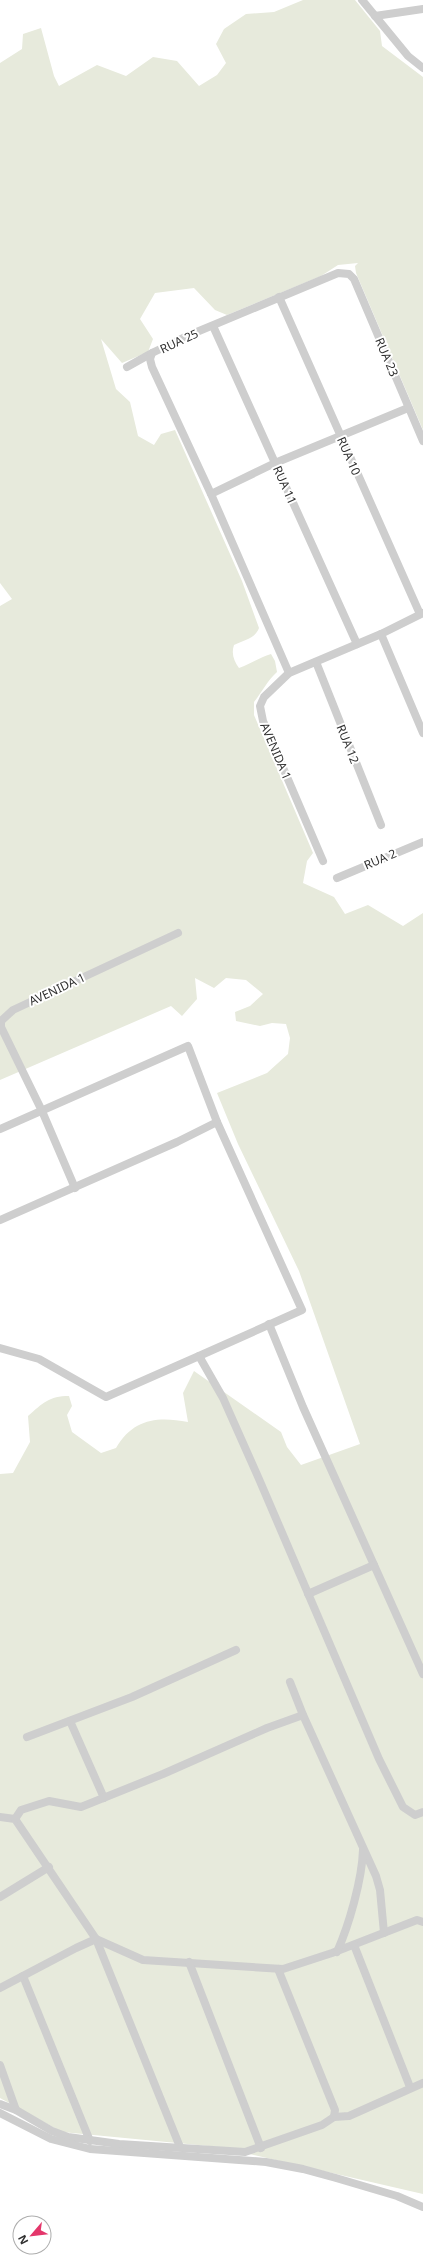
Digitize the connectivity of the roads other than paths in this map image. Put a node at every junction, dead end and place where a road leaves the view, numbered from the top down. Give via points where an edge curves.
1 (362, 0) edge
2 (423, 9) edge
3 (375, 16) junction
4 (423, 68) edge
5 (349, 274) joint
6 (279, 297) junction
7 (213, 326) junction
8 (152, 353) junction
9 (127, 367) dead end
10 (408, 408) junction
11 (340, 436) junction
12 (423, 441) edge
13 (275, 463) junction
14 (211, 494) junction
15 (422, 614) edge
16 (381, 634) junction
17 (357, 644) junction
18 (316, 662) junction
19 (289, 673) junction
20 (423, 733) edge
21 (381, 825) dead end
22 (423, 842) edge
23 (323, 860) dead end
24 (337, 878) dead end
25 (178, 933) dead end
26 (42, 1111) junction
27 (217, 1122) junction
28 (0, 1129) edge
29 (75, 1188) junction
30 (0, 1220) edge
31 (269, 1324) junction
32 (0, 1348) edge
33 (199, 1356) junction
34 (374, 1565) junction
35 (308, 1594) junction
36 (236, 1650) dead end
37 (423, 1674) edge
38 (290, 1682) dead end
39 (303, 1715) junction
40 (70, 1721) junction
41 (27, 1737) dead end
42 (104, 1798) junction
43 (423, 1812) edge
44 (0, 1817) edge
45 (15, 1819) junction
46 (363, 1848) junction
47 (49, 1867) junction
48 (0, 1897) edge
49 (423, 1922) edge
50 (384, 1933) junction
51 (96, 1939) junction
52 (354, 1945) junction
53 (337, 1952) junction
54 (189, 1962) junction
55 (278, 1968) junction
56 (23, 1976) junction
57 (0, 1988) edge
58 (0, 2065) edge
59 (423, 2083) edge
60 (410, 2087) junction
61 (0, 2104) edge
62 (16, 2110) junction
63 (0, 2113) edge
64 (334, 2117) junction
65 (90, 2145) junction
66 (180, 2147) junction
67 (261, 2148) junction
68 (423, 2207) edge

1 - 3 street
2 - 3 street
3 - 4 street via 408,56
5 - 6 street, RUA 25 via 338,273
5 - 10 street, RUA 23 via 354,279
6 - 7 street, RUA 25
6 - 11 street, RUA 10
7 - 8 street, RUA 25
7 - 13 street, RUA 11
8 - 9 street
8 - 14 street, RUA 25 via 152,367
10 - 11 street
10 - 12 street, RUA 23
11 - 13 street
11 - 15 street, RUA 10
13 - 14 street
13 - 17 street, RUA 11
14 - 19 street, RUA 25
15 - 16 street, AVENIDA 1
16 - 17 street, AVENIDA 1
16 - 20 street
17 - 18 street, AVENIDA 1
18 - 19 street, AVENIDA 1
18 - 21 street, RUA 12
19 - 23 street, AVENIDA 1 via 264,696 260,706 263,721
22 - 24 street, RUA 2
25 - 26 street, AVENIDA 1 via 4,1016 1,1027
26 - 27 street via 188,1046
26 - 28 street
26 - 29 street, AVENIDA 1
27 - 29 street
27 - 31 street via 302,1310
29 - 30 street
31 - 33 street
31 - 34 street
32 - 33 street via 39,1359 106,1397
33 - 35 street via 226,1404
34 - 35 street
34 - 37 street
35 - 43 street via 379,1759 403,1807 415,1815
36 - 40 street via 167,1682
38 - 39 street
39 - 42 street
39 - 46 street
40 - 41 street
40 - 42 street
42 - 45 street via 81,1807 49,1801 39,1803 21,1810
44 - 45 street
45 - 47 street
46 - 50 street via 380,1890
46 - 53 street via 358,1884
47 - 48 street
47 - 51 street
49 - 50 street via 417,1920
50 - 52 street
51 - 54 street via 143,1960
51 - 56 street
51 - 66 street
52 - 53 street
52 - 60 street
53 - 55 street
54 - 55 street
54 - 67 street
55 - 64 street via 334,2110
56 - 57 street
56 - 65 street
58 - 62 street
59 - 60 street
60 - 64 street via 384,2102 350,2116
61 - 62 street
62 - 65 street via 52,2131
63 - 65 street via 50,2139
64 - 67 street via 322,2125
65 - 66 street
65 - 68 street via 266,2162 336,2178 397,2196
66 - 67 street via 246,2152

